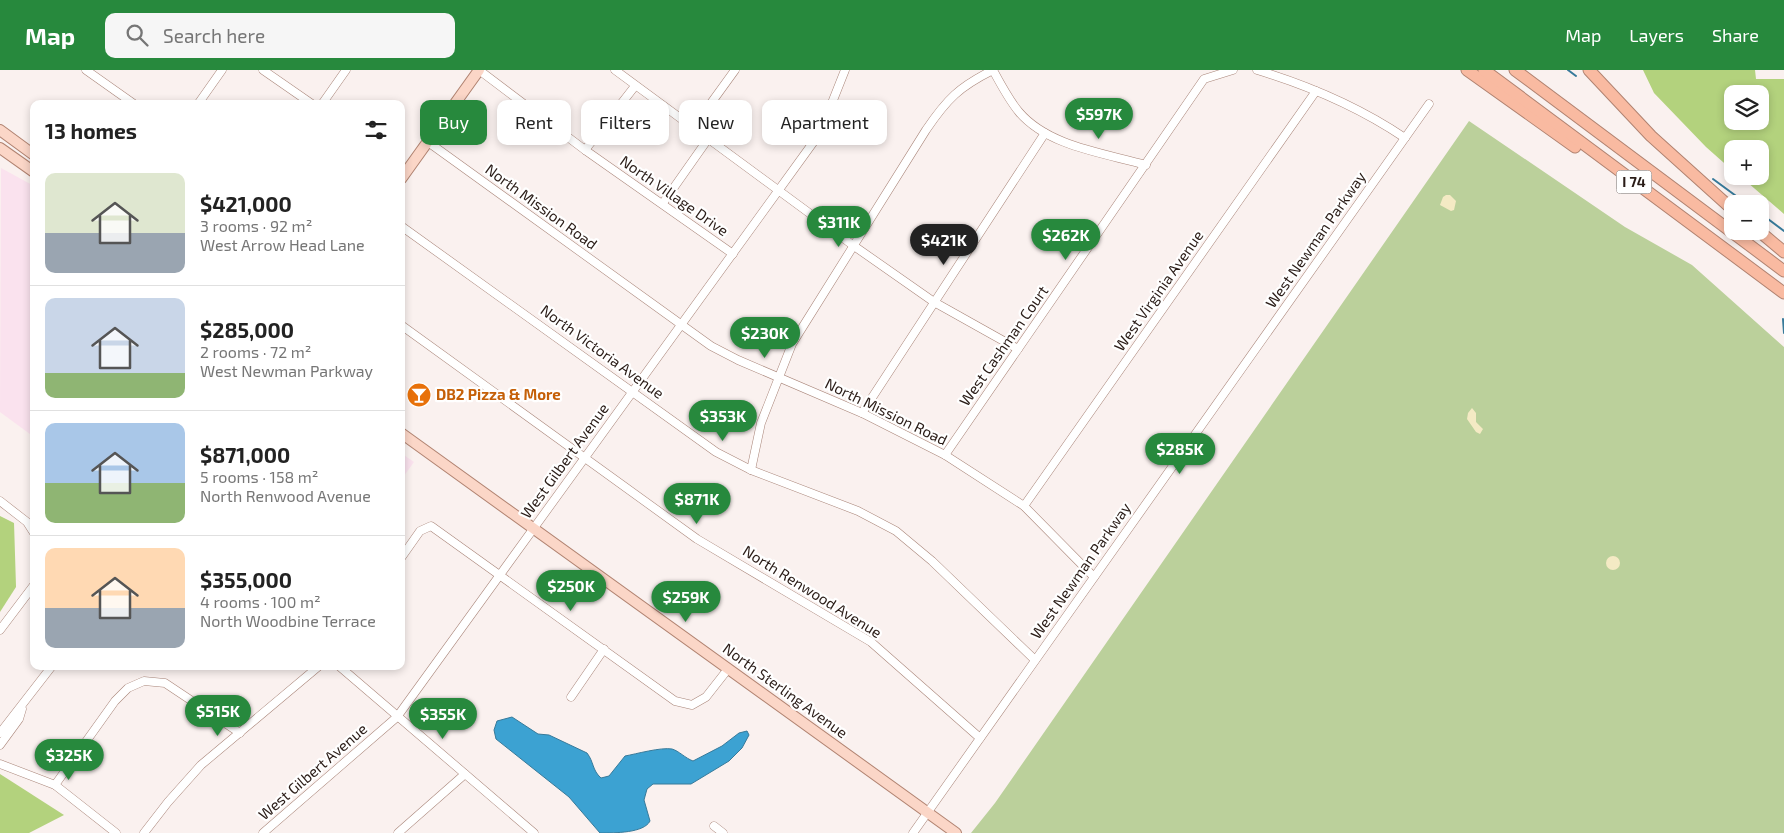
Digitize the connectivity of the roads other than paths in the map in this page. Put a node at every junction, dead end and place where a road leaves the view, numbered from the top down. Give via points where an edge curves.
1 (86, 70) edge
2 (222, 70) edge
3 (263, 70) edge
4 (346, 70) edge
5 (479, 70) edge
6 (615, 70) edge
7 (735, 70) edge
8 (845, 70) edge
9 (993, 70) edge
10 (1232, 70) edge
11 (1256, 70) edge
12 (1467, 70) edge
13 (1484, 70) edge
14 (1515, 70) edge
15 (1589, 70) edge
16 (635, 86) junction
17 (1316, 91) junction
18 (128, 100) edge
19 (201, 100) edge
20 (306, 100) edge
21 (325, 100) edge
22 (458, 100) edge
23 (713, 100) edge
24 (1429, 104) dead end
25 (679, 118) edge
26 (0, 130) edge
27 (1045, 133) junction
28 (1405, 138) junction
29 (426, 145) edge
30 (432, 145) edge
31 (704, 145) edge
32 (716, 145) edge
33 (0, 148) edge
34 (585, 150) junction
35 (30, 152) edge
36 (1146, 165) junction
37 (30, 169) edge
38 (405, 170) edge
39 (779, 190) junction
40 (1724, 202) edge
41 (663, 203) junction
42 (405, 229) edge
43 (1769, 239) edge
44 (854, 246) junction
45 (1725, 250) junction
46 (1784, 252) edge
47 (733, 254) junction
48 (1784, 271) edge
49 (1784, 293) edge
50 (934, 302) junction
51 (682, 325) junction
52 (405, 328) edge
53 (1018, 349) junction
54 (777, 377) junction
55 (633, 391) junction
56 (862, 413) junction
57 (405, 436) edge
58 (945, 455) junction
59 (585, 458) junction
60 (751, 470) junction
61 (0, 501) edge
62 (1024, 506) junction
63 (30, 527) edge
64 (534, 528) junction
65 (405, 552) edge
66 (500, 576) junction
67 (1094, 577) junction
68 (30, 590) edge
69 (0, 630) edge
70 (604, 649) junction
71 (1034, 660) junction
72 (728, 668) junction
73 (49, 670) edge
74 (314, 670) edge
75 (344, 670) edge
76 (571, 697) dead end
77 (23, 706) junction
78 (398, 717) junction
79 (3, 722) edge
80 (0, 733) edge
81 (240, 733) junction
82 (980, 738) junction
83 (0, 745) edge
84 (0, 764) edge
85 (466, 774) junction
86 (54, 784) junction
87 (928, 813) junction
88 (714, 826) dead end
89 (532, 832) edge
90 (116, 833) edge
91 (144, 833) edge
92 (263, 833) edge
93 (398, 833) edge
94 (723, 833) edge
95 (913, 833) edge
96 (956, 833) edge

1 - 18 street
2 - 19 street
3 - 20 street
4 - 21 street
5 - 22 main road
5 - 34 street, North Village Drive
6 - 16 street
7 - 23 street
8 - 39 street, West Gilbert Avenue via 820,133
9 - 27 street via 1021,114
9 - 44 street via 969,82 946,101
10 - 36 street, West Cashman Court via 1204,79
11 - 17 street
12 - 45 highway
13 - 45 highway, I 74
14 - 48 highway, I 74
15 - 40 highway via 1671,156
16 - 25 street
16 - 34 street
17 - 28 street via 1368,114
17 - 62 street, West Virginia Avenue
24 - 28 street, West Newman Parkway
26 - 35 main road
27 - 36 street via 1064,142
27 - 50 street
28 - 67 street, West Newman Parkway
29 - 38 main road
30 - 51 street, North Mission Road
31 - 41 street
32 - 39 street
33 - 37 main road
34 - 41 street, North Village Drive
36 - 53 street, West Cashman Court
39 - 44 street
39 - 47 street, West Gilbert Avenue
41 - 47 street, North Village Drive
42 - 55 street, North Victoria Avenue
43 - 46 highway
44 - 50 street
44 - 54 street via 811,310
45 - 49 highway, I 74
47 - 51 street, West Gilbert Avenue
50 - 53 street
50 - 56 street
51 - 54 street, North Mission Road via 711,346
51 - 55 street, West Gilbert Avenue
52 - 59 street, North Renwood Avenue
53 - 58 street, West Cashman Court
54 - 56 street, North Mission Road
54 - 60 street via 761,423
55 - 59 street, West Gilbert Avenue
55 - 60 street, North Victoria Avenue via 716,452
56 - 58 street, North Mission Road
57 - 64 main road, North Sterling Avenue
58 - 62 street, North Mission Road
59 - 64 street, West Gilbert Avenue
59 - 82 street, North Renwood Avenue via 698,539 871,642
60 - 71 street, North Victoria Avenue via 858,511 896,532 932,561
61 - 63 street
62 - 67 street, North Mission Road
64 - 66 street, West Gilbert Avenue
64 - 72 main road, North Sterling Avenue
65 - 66 street via 420,531 431,526
66 - 70 street
66 - 78 street, West Gilbert Avenue
67 - 71 street, West Newman Parkway
68 - 69 street
70 - 72 street via 675,701 692,705 706,697
70 - 76 street
71 - 82 street, West Newman Parkway
72 - 87 main road, North Sterling Avenue
73 - 77 street
74 - 81 street
75 - 78 street
77 - 79 street
77 - 83 street via 19,719
78 - 85 street
78 - 92 street, West Gilbert Avenue
79 - 80 street
81 - 86 street via 165,683 144,681 128,688 115,701
81 - 91 street via 201,765
82 - 87 street, West Newman Parkway
84 - 86 street
85 - 89 street
85 - 93 street
86 - 90 street
87 - 95 street, West Newman Parkway
87 - 96 main road, North Sterling Avenue
88 - 94 street

